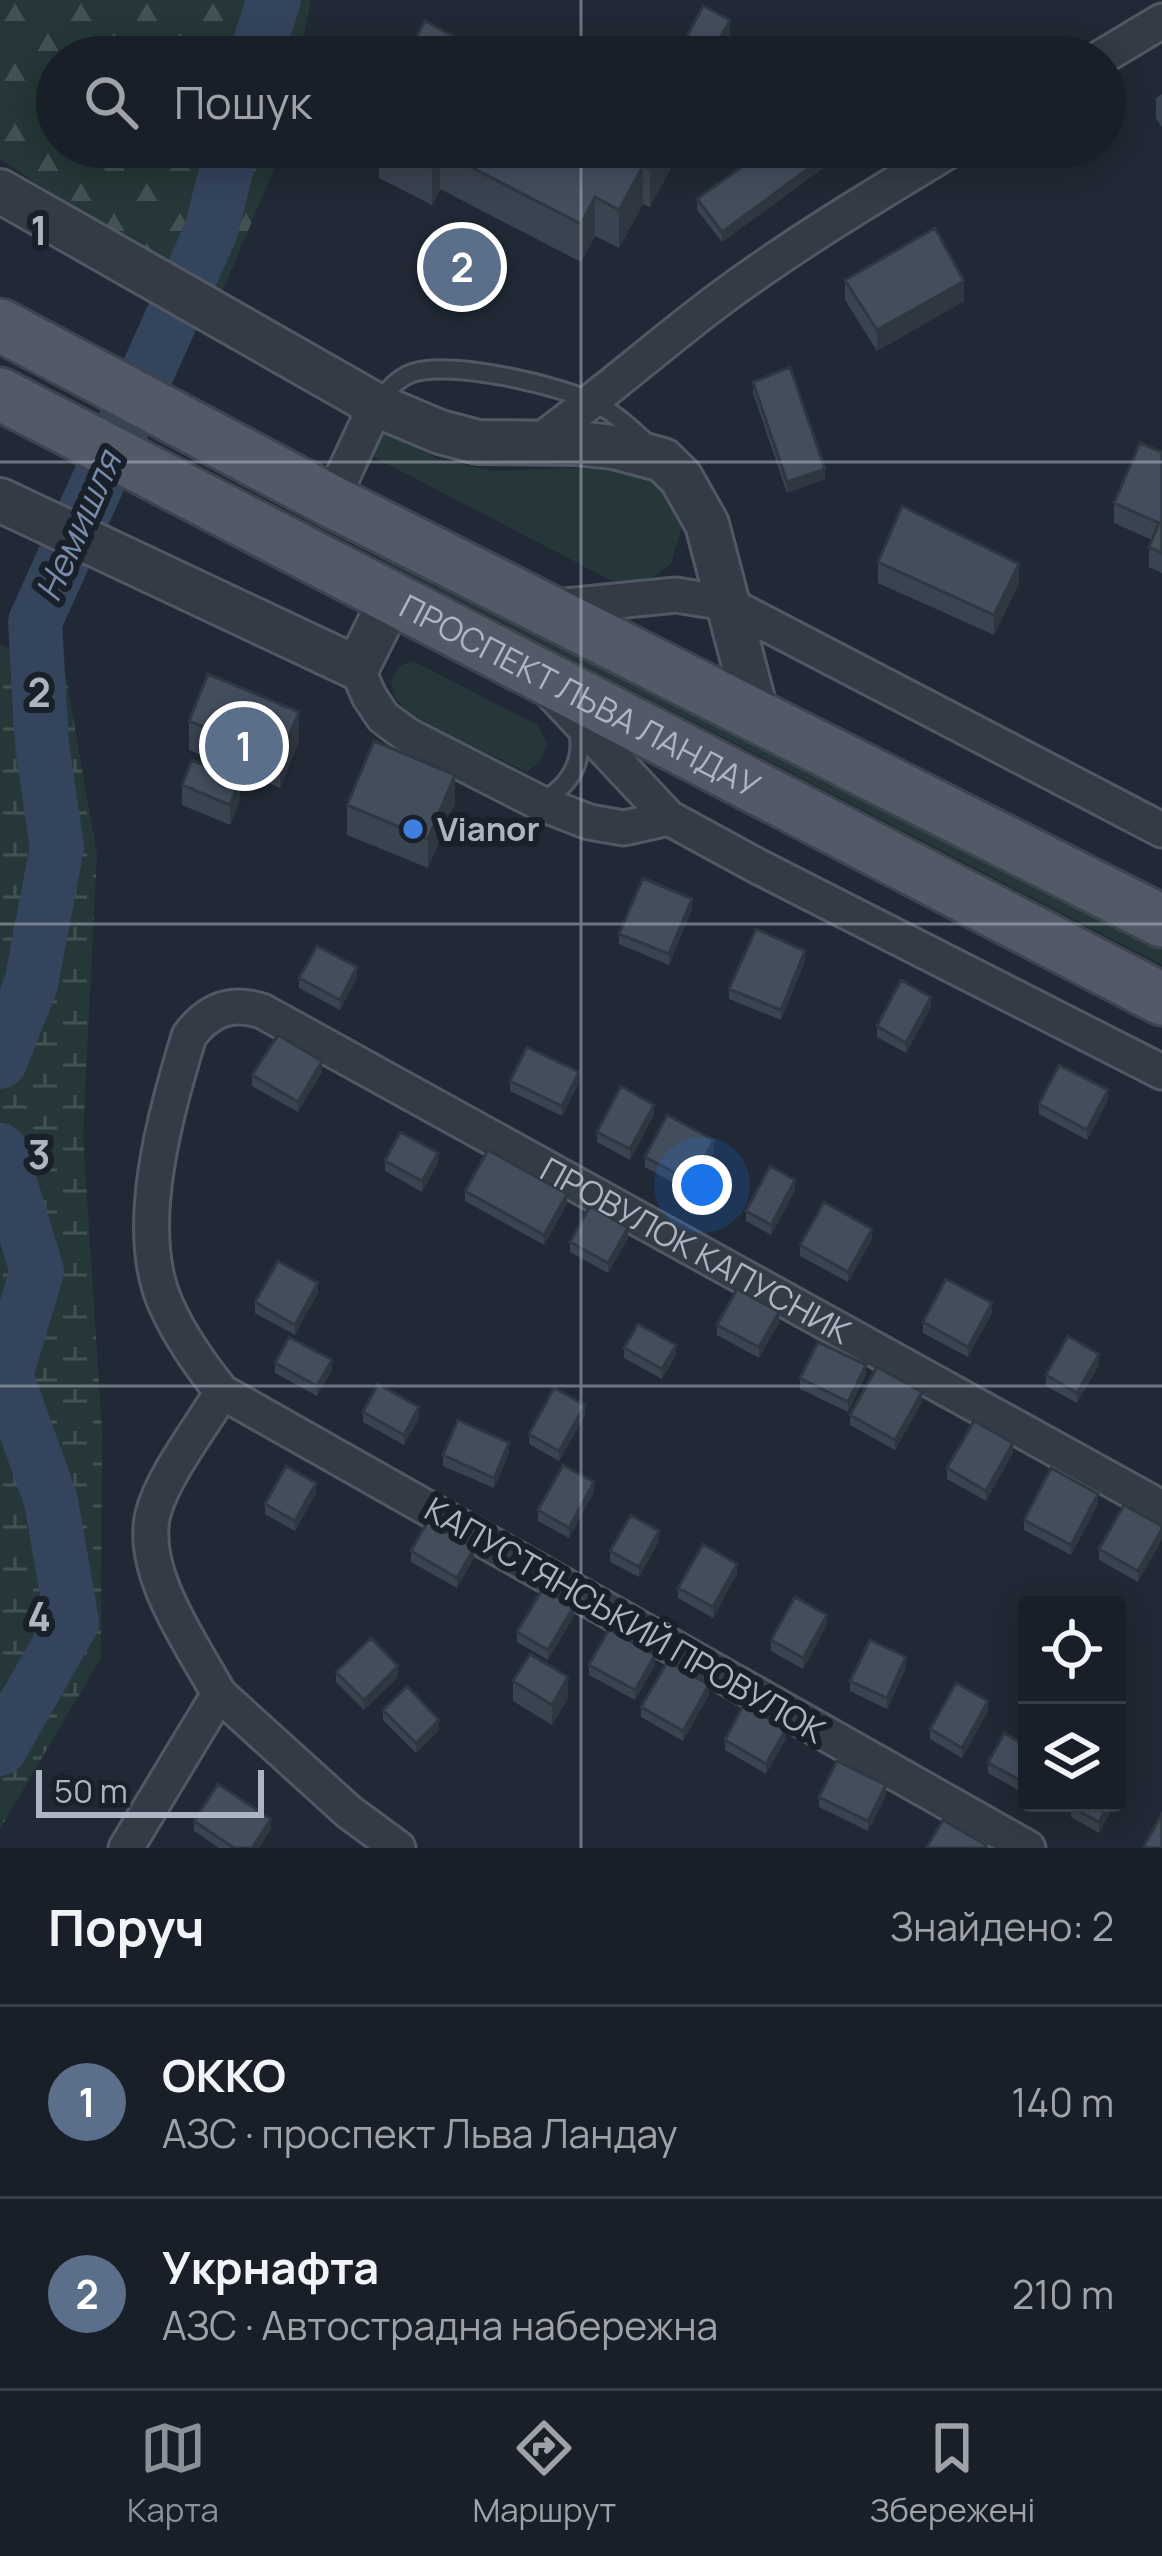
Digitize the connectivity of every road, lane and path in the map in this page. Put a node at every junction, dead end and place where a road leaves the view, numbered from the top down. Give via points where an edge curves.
1 (1162, 21) edge
2 (1126, 43) edge
3 (921, 168) edge
4 (0, 191) edge
5 (0, 325) edge
6 (0, 394) edge
7 (593, 402) junction
8 (376, 405) junction
9 (536, 444) junction
10 (663, 460) junction
11 (331, 501) junction
12 (6, 503) edge
13 (307, 554) junction
14 (392, 598) junction
15 (726, 603) junction
16 (545, 608) junction
17 (357, 668) junction
18 (531, 671) junction
19 (757, 715) junction
20 (575, 717) junction
21 (540, 802) junction
22 (669, 818) junction
23 (1162, 830) edge
24 (1162, 921) edge
25 (1162, 999) edge
26 (1162, 1072) edge
27 (222, 1392) junction
28 (1162, 1508) edge
29 (219, 1694) junction
30 (126, 1848) edge
31 (398, 1848) edge
32 (1028, 1848) edge

1 - 2 street
3 - 7 street via 715,303
4 - 8 street
5 - 11 main road, ПРОСПЕКТ ЛЬВА ЛАНДАУ
6 - 13 main road, ПРОСПЕКТ ЛЬВА ЛАНДАУ
7 - 8 lane via 514,378 454,371 413,373
7 - 9 street
7 - 10 lane
8 - 9 street via 440,433
8 - 11 street
9 - 10 street via 614,447
10 - 15 street via 707,524
11 - 13 main road
11 - 16 main road, ПРОСПЕКТ ЛЬВА ЛАНДАУ
12 - 17 street
13 - 14 main road, ПРОСПЕКТ ЛЬВА ЛАНДАУ
14 - 17 street
14 - 18 main road, ПРОСПЕКТ ЛЬВА ЛАНДАУ
15 - 16 street via 676,595
15 - 19 street
15 - 23 street
16 - 19 main road, ПРОСПЕКТ ЛЬВА ЛАНДАУ
17 - 21 street via 382,717 406,735
18 - 20 street
18 - 25 main road, ПРОСПЕКТ ЛЬВА ЛАНДАУ
19 - 24 main road, ПРОСПЕКТ ЛЬВА ЛАНДАУ
20 - 21 lane via 577,766
20 - 22 street
21 - 22 street via 624,828
22 - 26 street
27 - 28 street, ПРОВУЛОК КАПУСНИК via 164,1304 150,1238 155,1171 189,1036 213,1012 246,1006
27 - 29 street via 166,1485 150,1541 155,1570
27 - 32 street, КАПУСТЯНСЬКИЙ ПРОВУЛОК
29 - 30 street
29 - 31 street

